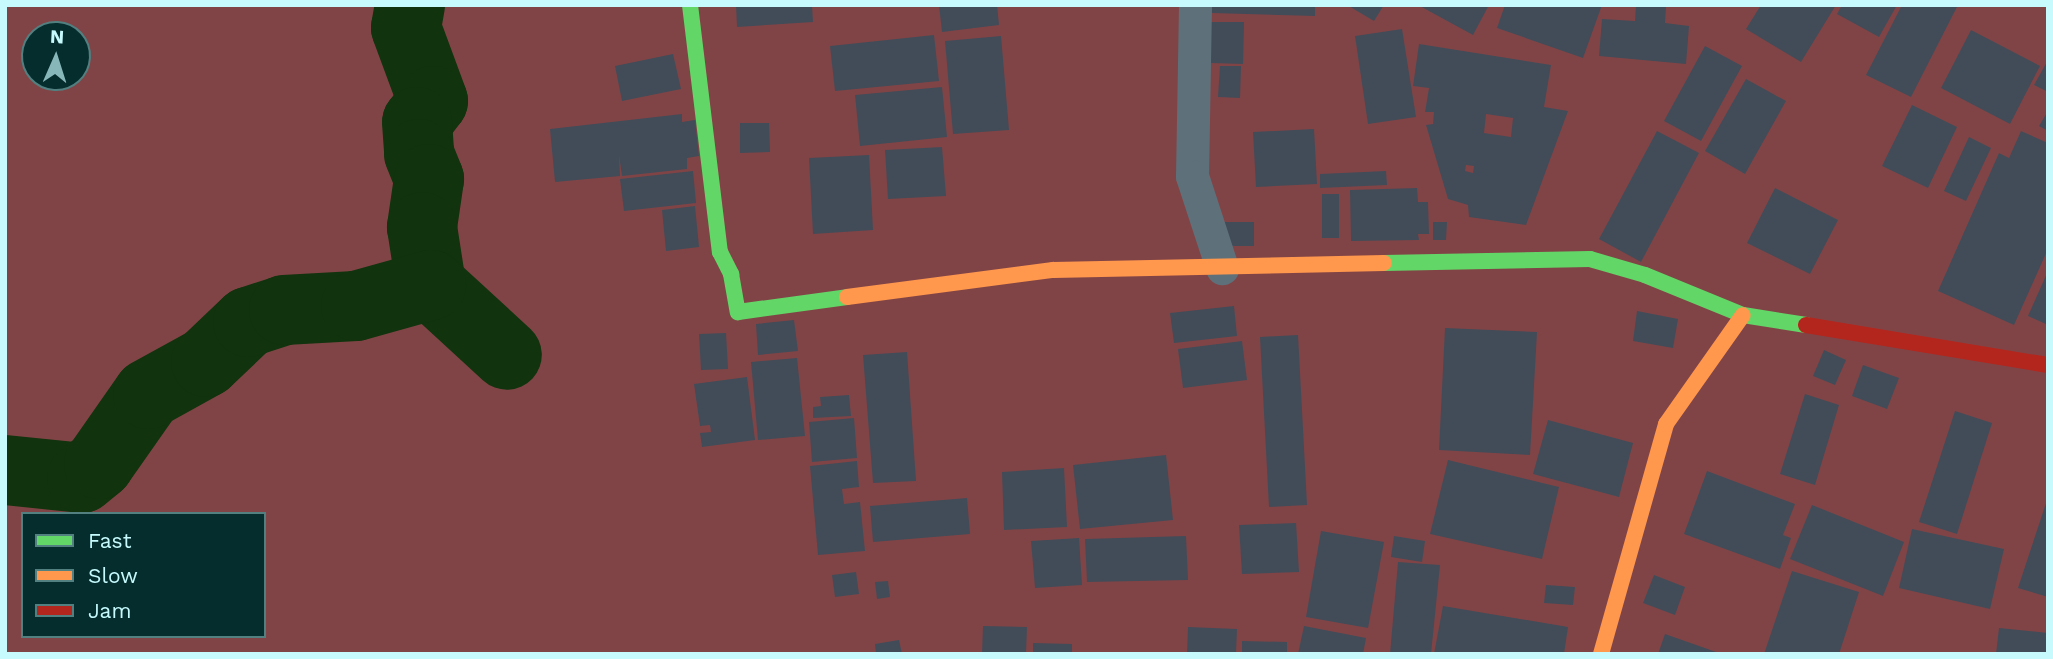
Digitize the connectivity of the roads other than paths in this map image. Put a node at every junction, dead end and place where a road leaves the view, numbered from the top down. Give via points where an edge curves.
1 (690, 5) edge
2 (1195, 5) edge
3 (1222, 268) junction
4 (1743, 315) junction
5 (2048, 365) edge
6 (1601, 654) edge

1 - 3 street via 720,252 731,274 738,312 1053,270
2 - 3 street via 1192,176
3 - 4 street via 1590,260 1645,275
4 - 5 street
4 - 6 street via 1666,424

